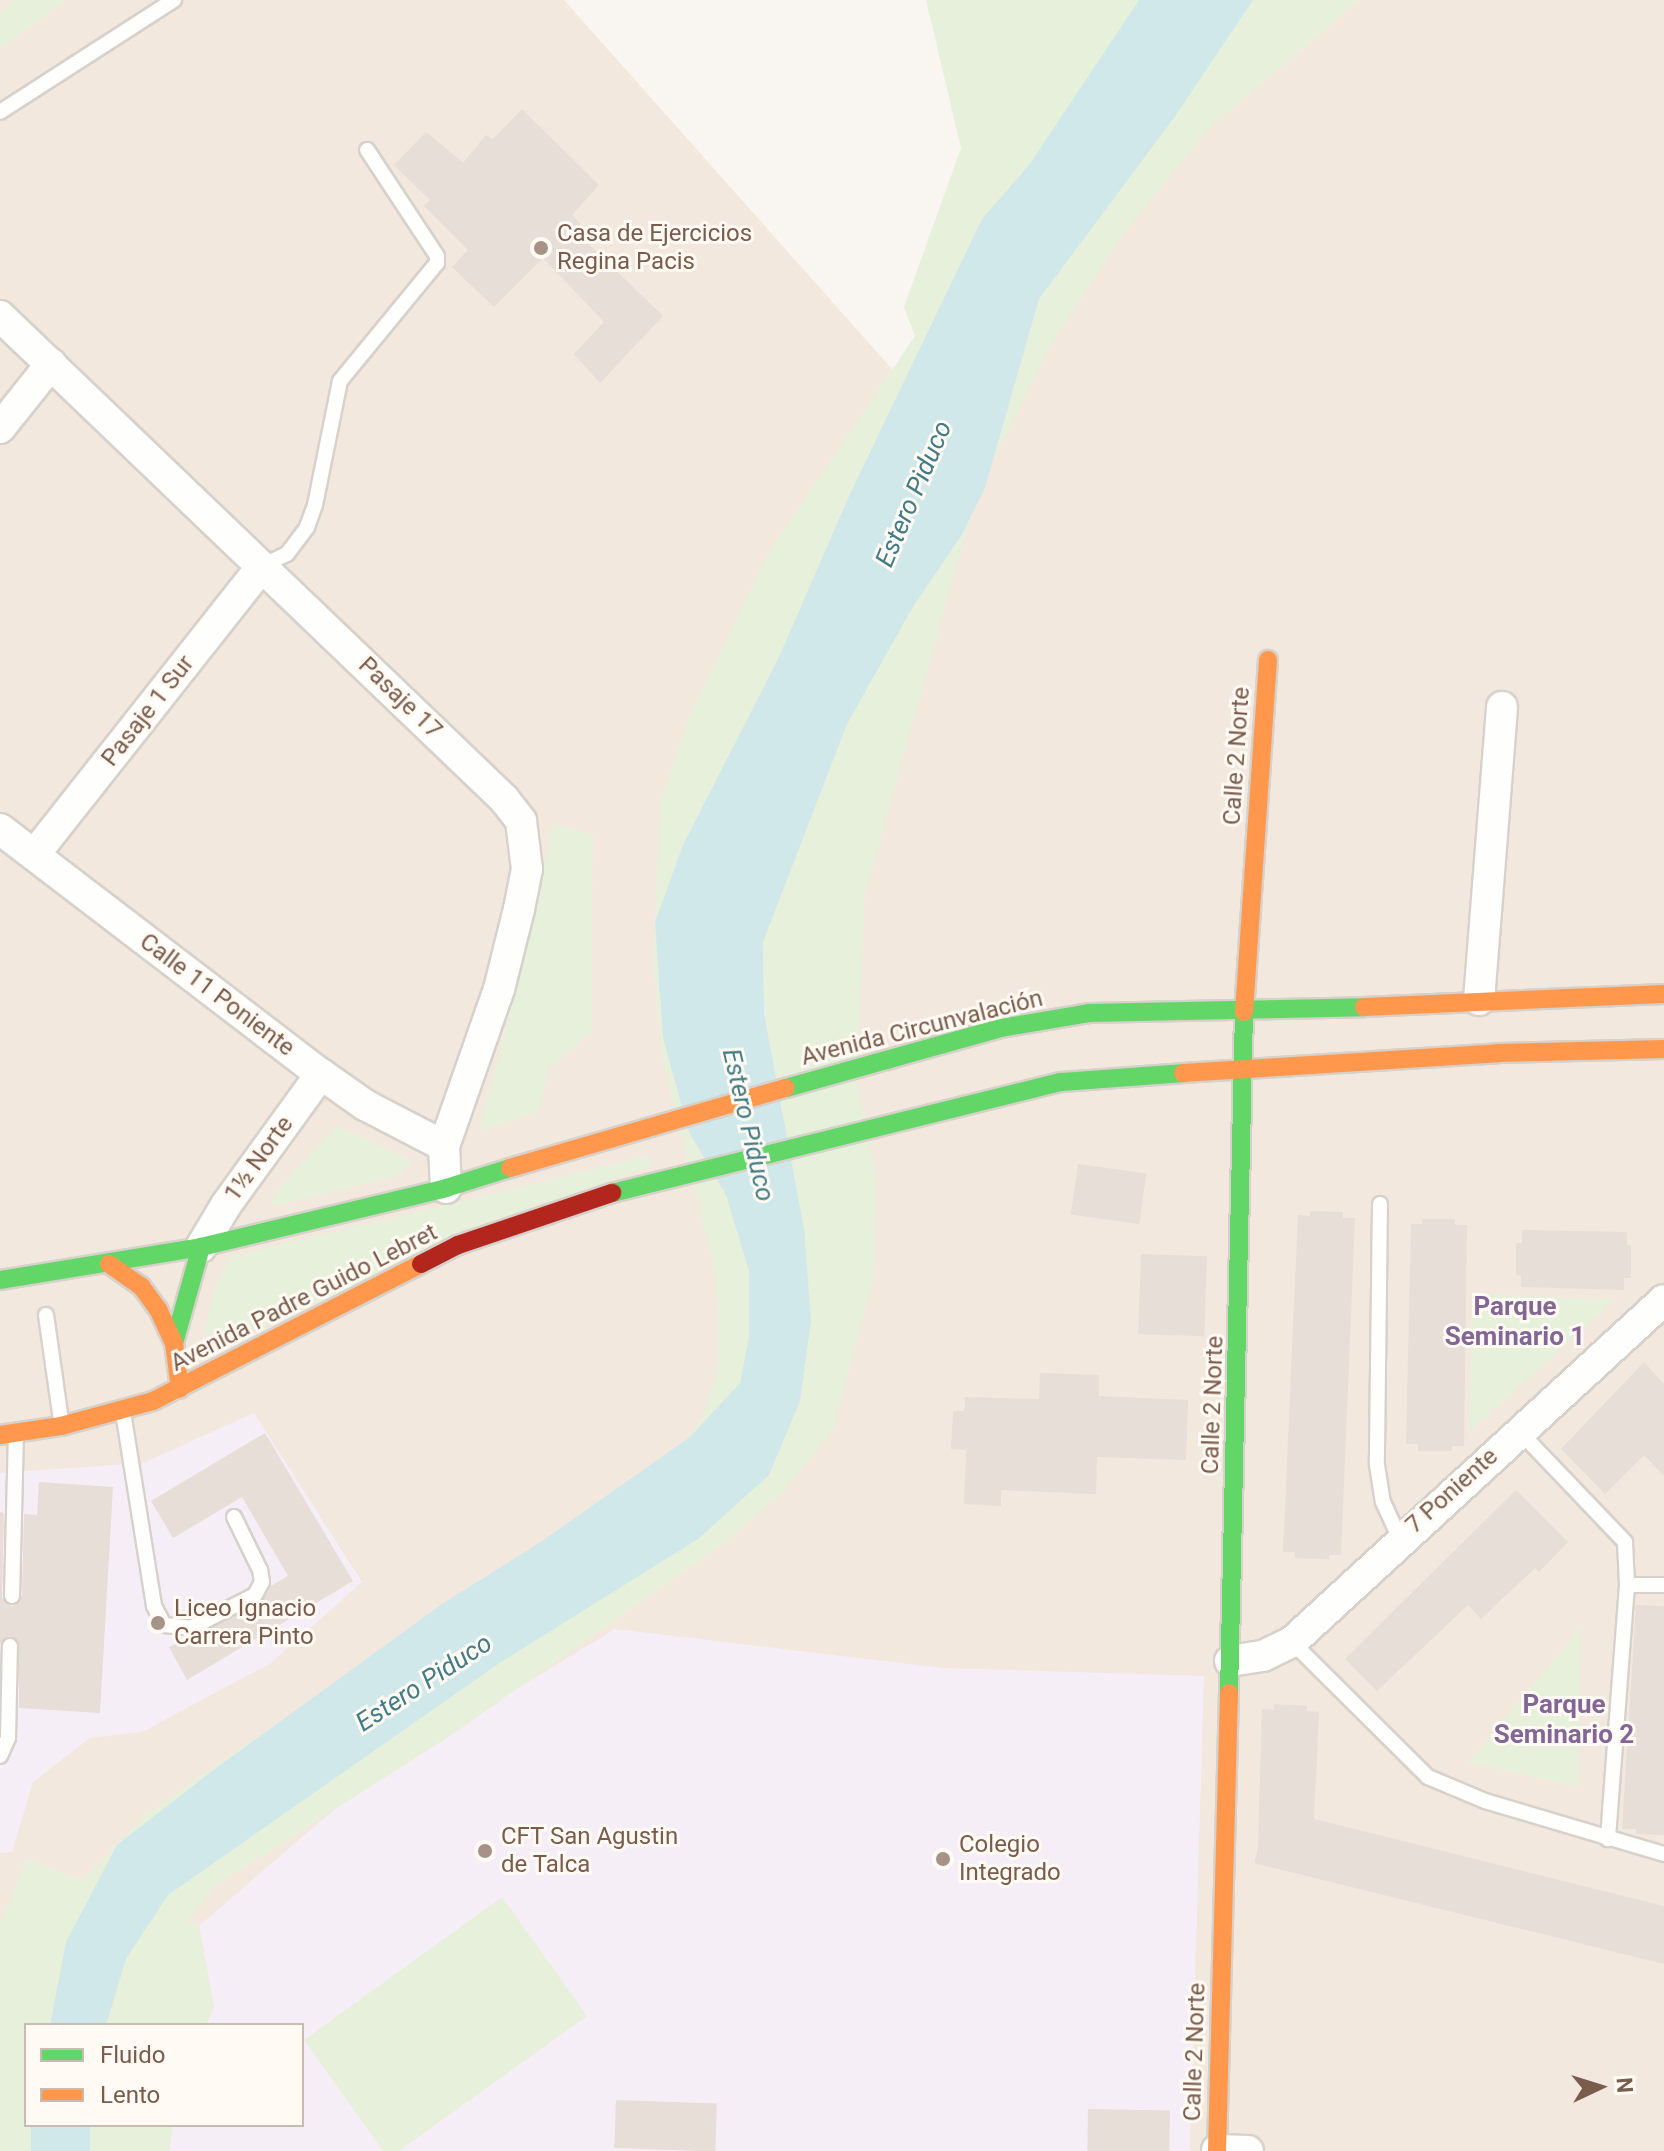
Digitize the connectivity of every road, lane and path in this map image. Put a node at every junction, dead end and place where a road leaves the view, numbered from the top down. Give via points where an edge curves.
1 (174, 0) edge
2 (0, 112) edge
3 (367, 150) dead end
4 (0, 316) edge
5 (51, 364) junction
6 (0, 428) edge
7 (262, 566) junction
8 (1268, 660) dead end
9 (1502, 707) dead end
10 (0, 829) edge
11 (34, 855) junction
12 (1664, 994) edge
13 (1479, 1000) junction
14 (1244, 1009) junction
15 (1664, 1049) edge
16 (1245, 1068) junction
17 (321, 1074) junction
18 (444, 1146) junction
19 (446, 1188) junction
20 (1380, 1204) dead end
21 (201, 1247) junction
22 (109, 1264) junction
23 (0, 1280) edge
24 (1664, 1300) edge
25 (46, 1315) dead end
26 (174, 1343) junction
27 (180, 1389) junction
28 (123, 1412) junction
29 (61, 1426) junction
30 (1518, 1431) junction
31 (8, 1434) edge
32 (234, 1517) dead end
33 (1400, 1539) junction
34 (1627, 1585) junction
35 (1664, 1585) edge
36 (12, 1596) dead end
37 (1292, 1642) junction
38 (10, 1646) dead end
39 (1230, 1661) junction
40 (0, 1756) edge
41 (1608, 1839) junction
42 (1664, 1854) edge
43 (1217, 2151) edge
44 (1248, 2151) edge

1 - 2 lane
3 - 7 lane via 437,263 340,381 307,527 287,554
4 - 5 street, Pasaje 17
5 - 6 street
5 - 7 street, Pasaje 17
7 - 11 street, Pasaje 1 Sur
7 - 18 street, Pasaje 17 via 521,821 527,869 519,909 499,989
8 - 14 main road, Calle 2 Norte
9 - 13 street
10 - 11 street, Calle 11 Poniente
11 - 17 street, Calle 11 Poniente
12 - 13 main road, Avenida Circunvalación
13 - 14 main road, Avenida Circunvalación
14 - 16 main road, Calle 2 Norte
14 - 19 main road, Avenida Circunvalación via 1089,1013 1001,1028
15 - 16 main road
16 - 27 main road, Avenida Padre Guido Lebret via 1061,1082 626,1188 458,1245
16 - 39 main road, Calle 2 Norte
17 - 18 street, Calle 11 Poniente via 365,1105
17 - 21 street, 1½ Norte
18 - 19 street, Pasaje 17
19 - 21 main road, Avenida Padre Guido Lebret
20 - 33 lane via 1377,1465 1383,1502
21 - 22 main road, Avenida Padre Guido Lebret
21 - 26 main road
22 - 23 main road, Avenida Padre Guido Lebret
22 - 26 main road via 141,1286
24 - 30 street, 7 Poniente
25 - 29 lane
26 - 27 main road
27 - 28 main road, Avenida Padre Guido Lebret
28 - 29 main road, Avenida Padre Guido Lebret
28 - 32 lane via 154,1606 164,1625 191,1628 255,1595 262,1582 260,1570
29 - 31 main road, Avenida Padre Guido Lebret
30 - 33 street, 7 Poniente
30 - 34 lane via 1625,1542
31 - 36 lane
33 - 37 street, 7 Poniente
34 - 35 lane
34 - 41 lane
37 - 39 street, 7 Poniente via 1263,1656
37 - 41 lane via 1428,1777 1485,1801
38 - 40 lane via 8,1738
39 - 43 main road, Calle 2 Norte
41 - 42 lane
43 - 44 street

